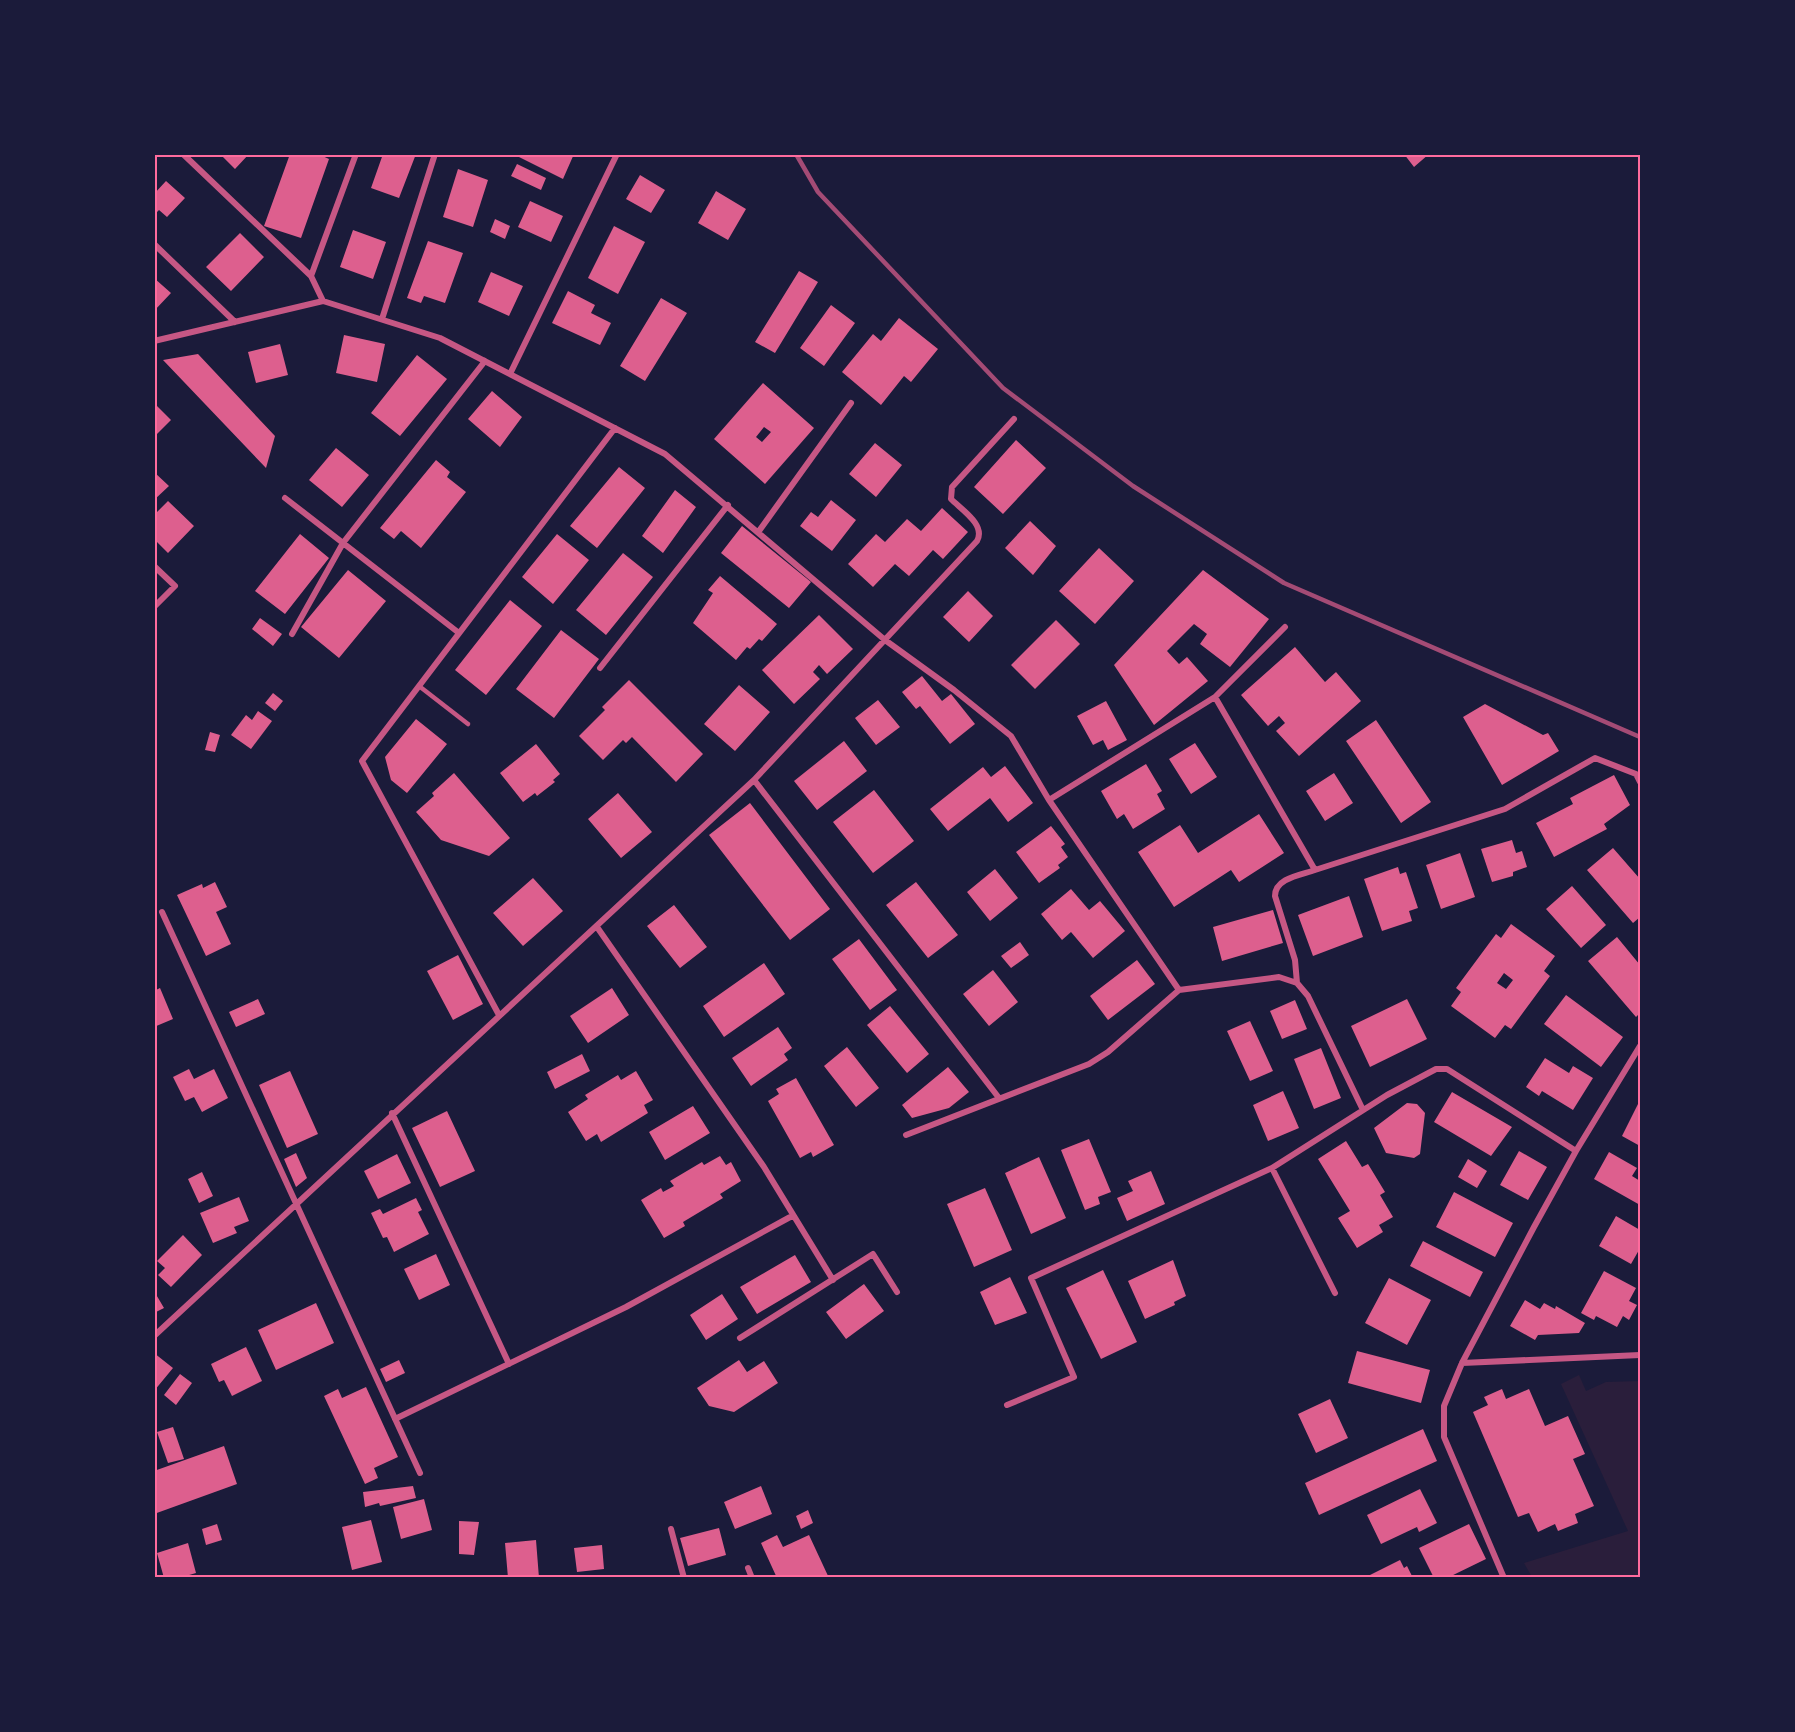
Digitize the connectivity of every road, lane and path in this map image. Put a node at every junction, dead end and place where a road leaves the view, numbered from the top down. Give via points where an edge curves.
1 (183, 154) edge
2 (356, 154) edge
3 (435, 154) edge
4 (617, 154) edge
5 (154, 244) edge
6 (310, 276) junction
7 (323, 301) junction
8 (382, 319) junction
9 (235, 322) junction
10 (154, 341) edge
11 (485, 361) junction
12 (510, 374) junction
13 (851, 403) dead end
14 (1014, 419) dead end
15 (615, 428) junction
16 (285, 498) dead end
17 (728, 505) junction
18 (759, 531) junction
19 (343, 543) junction
20 (154, 566) edge
21 (154, 607) edge
22 (1285, 627) dead end
23 (459, 633) junction
24 (292, 634) dead end
25 (885, 640) junction
26 (600, 668) dead end
27 (419, 686) junction
28 (1215, 697) junction
29 (468, 724) dead end
30 (754, 780) junction
31 (1641, 782) edge
32 (1049, 800) junction
33 (1315, 870) junction
34 (162, 912) dead end
35 (597, 927) junction
36 (1297, 983) junction
37 (1179, 990) junction
38 (500, 1015) junction
39 (1641, 1046) edge
40 (999, 1098) junction
41 (1363, 1110) junction
42 (392, 1113) junction
43 (906, 1135) dead end
44 (1576, 1151) junction
45 (1272, 1168) junction
46 (296, 1204) junction
47 (792, 1216) junction
48 (832, 1280) junction
49 (897, 1292) dead end
50 (1335, 1293) dead end
51 (154, 1336) edge
52 (740, 1338) dead end
53 (1641, 1355) edge
54 (1462, 1363) junction
55 (509, 1364) junction
56 (1007, 1405) dead end
57 (395, 1419) junction
58 (420, 1473) dead end
59 (671, 1529) dead end
60 (748, 1568) dead end
61 (684, 1578) edge
62 (752, 1578) edge
63 (1504, 1578) edge

1 - 6 street
2 - 6 street
3 - 8 street
4 - 12 street
5 - 9 street
6 - 7 street
7 - 8 street
7 - 9 street
8 - 11 street via 440,338
9 - 10 street
11 - 12 street
11 - 19 street
12 - 15 street
13 - 18 street
14 - 25 street via 950,493 951,499 977,524 980,531 976,541
15 - 17 street via 665,454
15 - 23 street
16 - 19 street
17 - 18 street
17 - 26 street
18 - 25 street
19 - 23 street
19 - 24 street
20 - 21 street via 175,586
22 - 28 street
23 - 27 street
25 - 30 street
25 - 32 street via 999,724 1022,751
27 - 29 lane
27 - 38 street via 362,761
28 - 32 street
28 - 33 street
30 - 35 street
30 - 40 street
31 - 33 street via 1636,774 1595,758 1505,809
32 - 37 street
33 - 36 street via 1281,882 1275,892 1295,960
34 - 46 street
35 - 38 street
35 - 47 street via 764,1167
36 - 37 street via 1279,977
36 - 41 street via 1308,996
37 - 40 street via 1089,1064
38 - 42 street
39 - 44 street
40 - 43 street
41 - 44 street via 1443,1067
41 - 45 street
42 - 46 street
42 - 55 street
44 - 54 street
45 - 50 street
45 - 56 street via 1031,1278 1074,1377
46 - 51 street
46 - 57 street
47 - 48 street
47 - 55 street via 626,1307
48 - 49 street via 873,1254
48 - 52 street
53 - 54 street
54 - 63 street via 1444,1406 1444,1437
55 - 57 street
57 - 58 street
59 - 61 street
60 - 62 street

